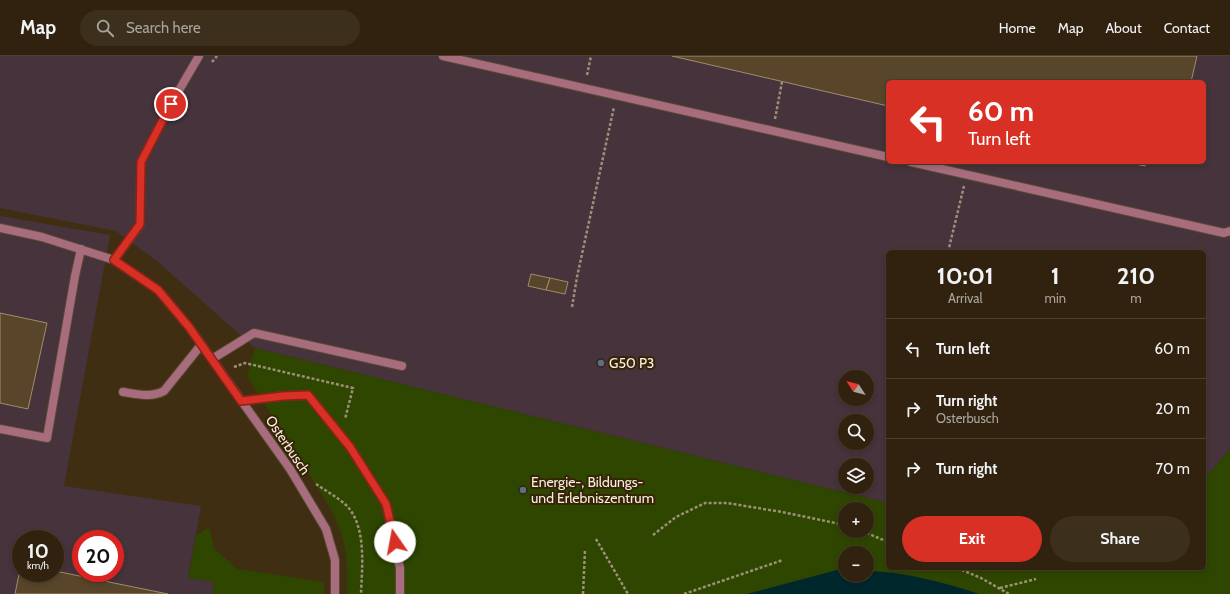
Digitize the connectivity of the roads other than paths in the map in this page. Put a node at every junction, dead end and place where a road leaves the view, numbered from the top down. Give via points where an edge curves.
1 (199, 56) edge
2 (443, 56) edge
3 (886, 157) edge
4 (919, 164) edge
5 (0, 228) edge
6 (1230, 232) edge
7 (81, 249) junction
8 (114, 260) junction
9 (201, 345) junction
10 (212, 359) junction
11 (402, 366) dead end
12 (123, 392) dead end
13 (241, 401) junction
14 (0, 429) edge
15 (335, 594) edge
16 (400, 594) edge

1 - 8 street via 141,162 140,224
2 - 3 street
4 - 6 street via 1224,233
5 - 7 street, Osterbusch
7 - 8 street, Osterbusch
7 - 14 street via 47,438
8 - 9 street, Osterbusch via 158,290
9 - 10 street, Osterbusch
9 - 12 street via 158,395
10 - 11 street via 254,333
10 - 13 street, Osterbusch
13 - 15 street, Osterbusch via 290,469 326,528 335,560
13 - 16 street via 308,395 350,447 386,504 400,568

